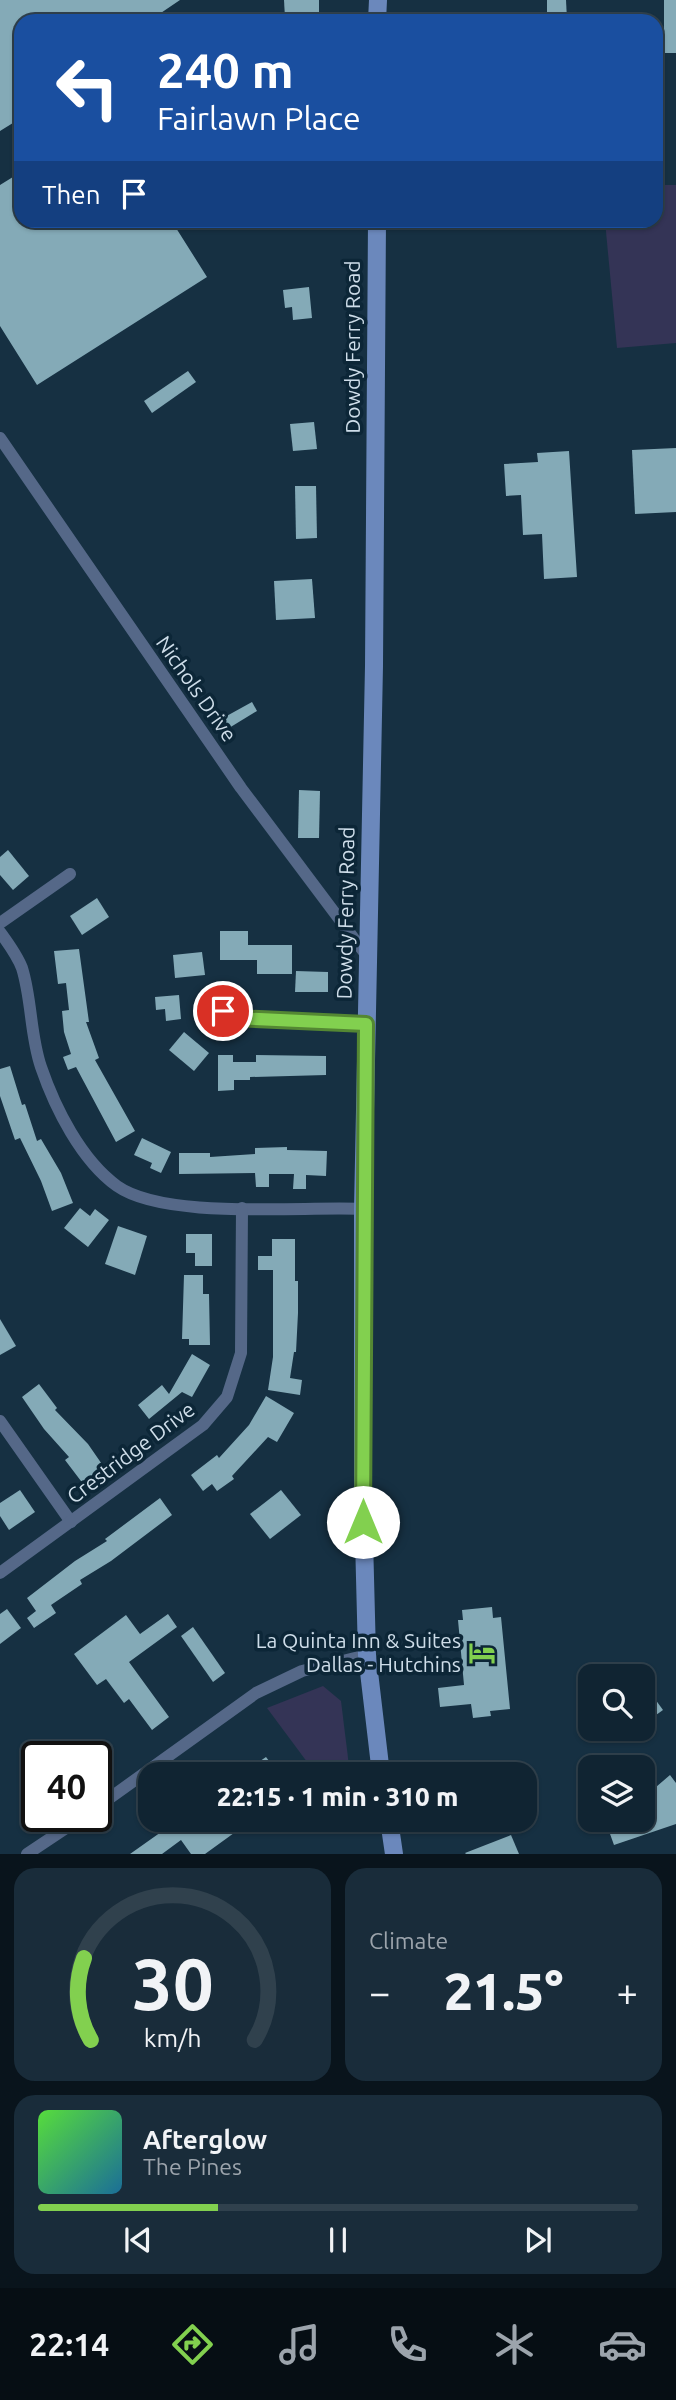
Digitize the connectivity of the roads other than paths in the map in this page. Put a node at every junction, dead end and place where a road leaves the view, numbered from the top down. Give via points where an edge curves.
1 (377, 228) edge
2 (0, 438) edge
3 (70, 874) dead end
4 (0, 923) edge
5 (0, 932) edge
6 (367, 956) junction
7 (223, 1011) dead end
8 (366, 1024) junction
9 (242, 1208) junction
10 (363, 1209) junction
11 (0, 1421) edge
12 (71, 1522) junction
13 (0, 1573) edge
14 (367, 1655) junction
15 (380, 1762) edge
16 (112, 1796) edge
17 (60, 1832) edge
18 (391, 1832) edge
19 (27, 1854) edge
20 (394, 1854) edge

1 - 6 street, Dowdy Ferry Road
2 - 6 street, Nichols Drive via 241,788
3 - 4 street
5 - 9 street via 21,967 34,1042 51,1091 85,1152 103,1174 151,1200 201,1208
6 - 8 street, Dowdy Ferry Road
7 - 8 street via 235,1018
8 - 10 street, Dowdy Ferry Road
9 - 10 street
9 - 12 street, Crestridge Drive via 241,1353 227,1397 202,1425
10 - 14 street, Dowdy Ferry Road
11 - 12 street
12 - 13 street, Crestridge Drive
14 - 15 street, Dowdy Ferry Road
14 - 16 street via 302,1671 256,1693
17 - 19 street
18 - 20 street

